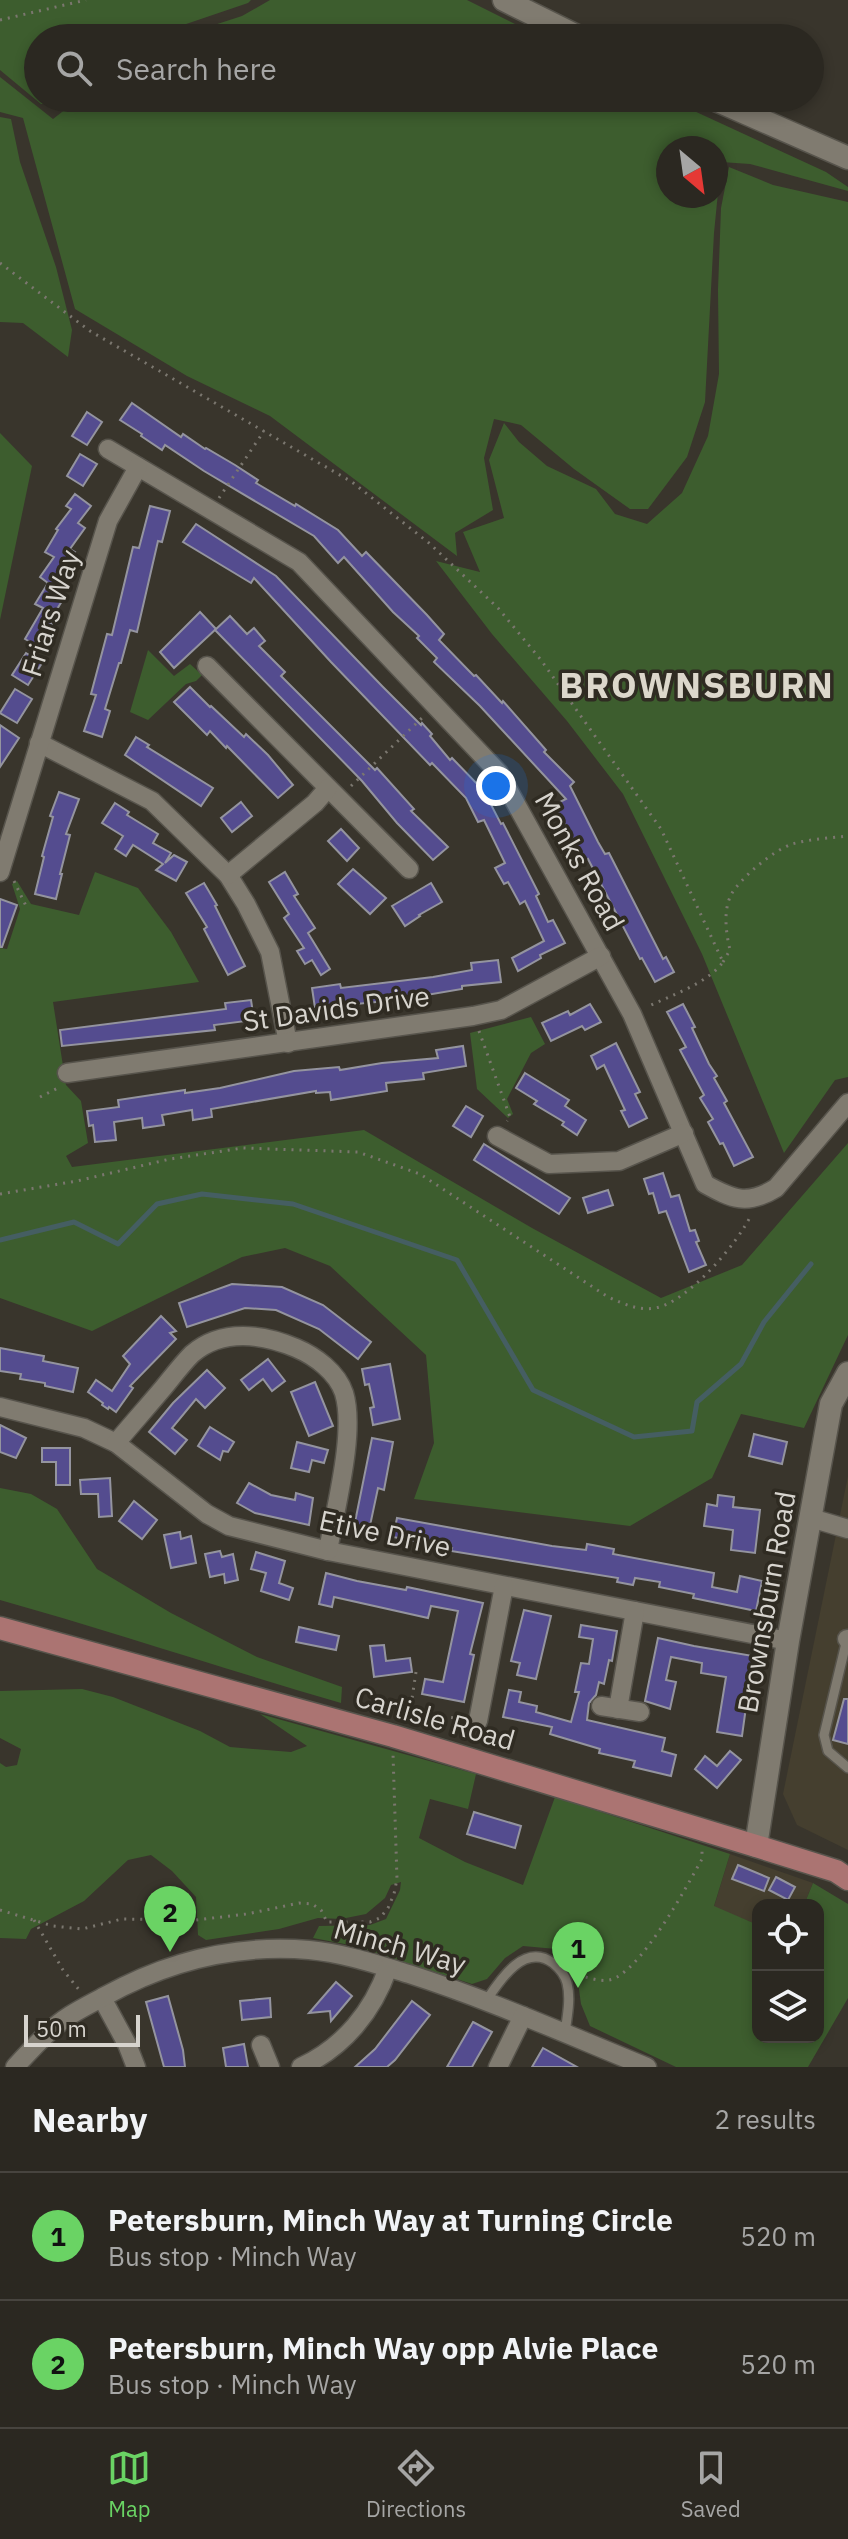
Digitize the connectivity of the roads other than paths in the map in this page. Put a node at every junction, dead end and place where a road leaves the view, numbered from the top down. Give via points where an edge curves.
1 (504, 0) edge
2 (553, 24) edge
3 (743, 112) edge
4 (848, 158) edge
5 (108, 449) dead end
6 (138, 467) junction
7 (207, 666) dead end
8 (39, 743) junction
9 (333, 793) junction
10 (2, 866) edge
11 (409, 869) dead end
12 (228, 875) junction
13 (601, 956) junction
14 (288, 1043) junction
15 (67, 1073) dead end
16 (848, 1103) edge
17 (684, 1133) junction
18 (497, 1136) road end
19 (848, 1373) edge
20 (0, 1407) edge
21 (116, 1443) junction
22 (811, 1518) junction
23 (848, 1529) edge
24 (328, 1551) junction
25 (504, 1586) junction
26 (635, 1611) junction
27 (0, 1628) edge
28 (847, 1639) edge
29 (788, 1641) junction
30 (640, 1712) dead end
31 (478, 1721) road end
32 (848, 1768) edge
33 (756, 1846) junction
34 (848, 1879) edge
35 (388, 1968) junction
36 (96, 2000) junction
37 (486, 2001) junction
38 (523, 2016) junction
39 (565, 2033) junction
40 (261, 2045) dead end
41 (15, 2067) edge
42 (136, 2067) edge
43 (270, 2067) edge
44 (301, 2067) edge
45 (498, 2067) edge
46 (647, 2067) edge

1 - 2 main road
3 - 4 main road
5 - 6 street, Monks Road
6 - 8 street, Friars Way via 108,521
6 - 13 street, Monks Road via 299,562 499,773
7 - 9 street
8 - 10 street, Friars Way
8 - 12 street via 152,801
9 - 11 street
9 - 12 street
12 - 14 street via 270,952
13 - 14 street, St Davids Drive via 501,1010
13 - 17 street, Monks Road
14 - 15 street, St Davids Drive
16 - 17 street, Monks Road via 776,1188 759,1195 732,1199 705,1184
17 - 18 street via 619,1161 549,1164
19 - 22 main road, Brownsburn Road via 831,1404
20 - 21 street, Etive Drive via 84,1428
21 - 24 street, Etive Drive via 229,1526
21 - 24 street via 192,1355 209,1343 263,1336 309,1353 336,1377 347,1419
22 - 23 street
22 - 29 main road, Brownsburn Road
24 - 25 street, Etive Drive
25 - 26 street, Etive Drive
25 - 31 street
26 - 29 street, Etive Drive
26 - 30 street via 610,1708
27 - 33 main road, Carlisle Road via 393,1736
28 - 32 lane via 824,1735 828,1751
29 - 33 main road, Brownsburn Road
33 - 34 main road, Carlisle Road
35 - 36 street, Minch Way via 311,1950 221,1953 150,1972
35 - 37 street, Minch Way
35 - 44 street via 364,2017 338,2043
36 - 41 street, Minch Way via 50,2030
36 - 42 street via 127,2044
37 - 38 street, Minch Way
37 - 39 lane via 515,1965 530,1956 546,1958 567,1981
38 - 39 street, Minch Way
38 - 45 street
39 - 46 street, Minch Way
40 - 43 street

